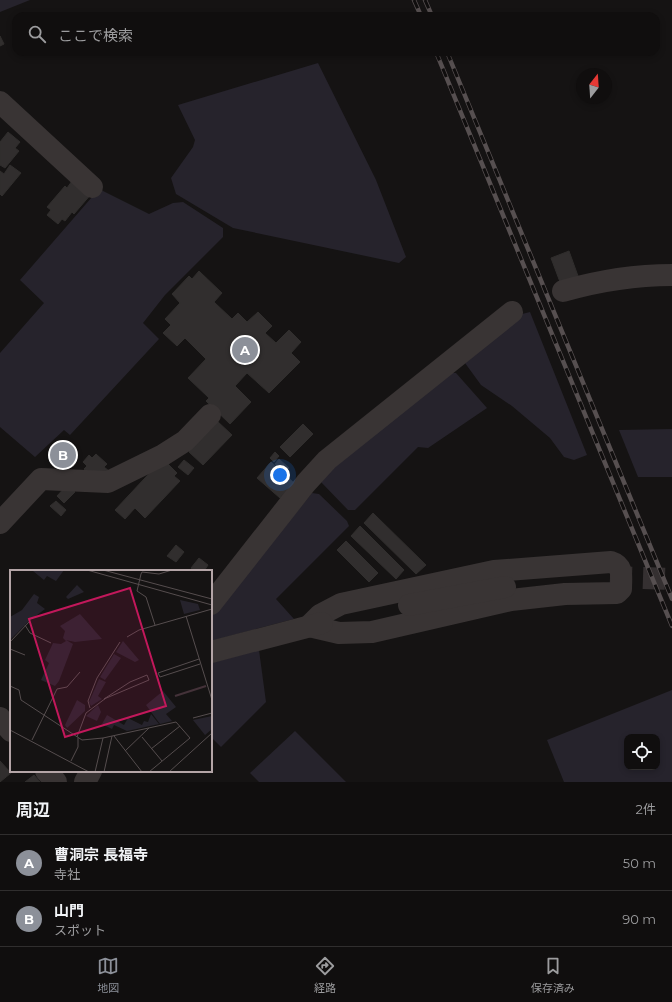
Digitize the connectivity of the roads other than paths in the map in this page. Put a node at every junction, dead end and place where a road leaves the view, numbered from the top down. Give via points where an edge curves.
1 (0, 102) edge
2 (92, 187) dead end
3 (672, 275) edge
4 (563, 291) dead end
5 (512, 312) dead end
6 (210, 415) dead end
7 (0, 523) edge
8 (610, 577) tunnel mouth
9 (212, 603) edge
10 (309, 626) junction
11 (212, 652) edge
12 (0, 718) edge
13 (10, 730) edge
14 (47, 772) edge
15 (90, 772) edge
16 (56, 782) edge
17 (85, 782) edge

1 - 2 street
3 - 4 street via 639,276 586,284
5 - 9 street via 327,460
6 - 7 street via 185,441 163,455 108,482 41,479
8 - 10 street via 489,589
10 - 10 street via 320,616 341,604 494,571 611,562 618,564 621,569 621,589 617,593 565,594 511,600 372,632 339,634
10 - 11 street
12 - 13 street
14 - 16 street
15 - 17 street

